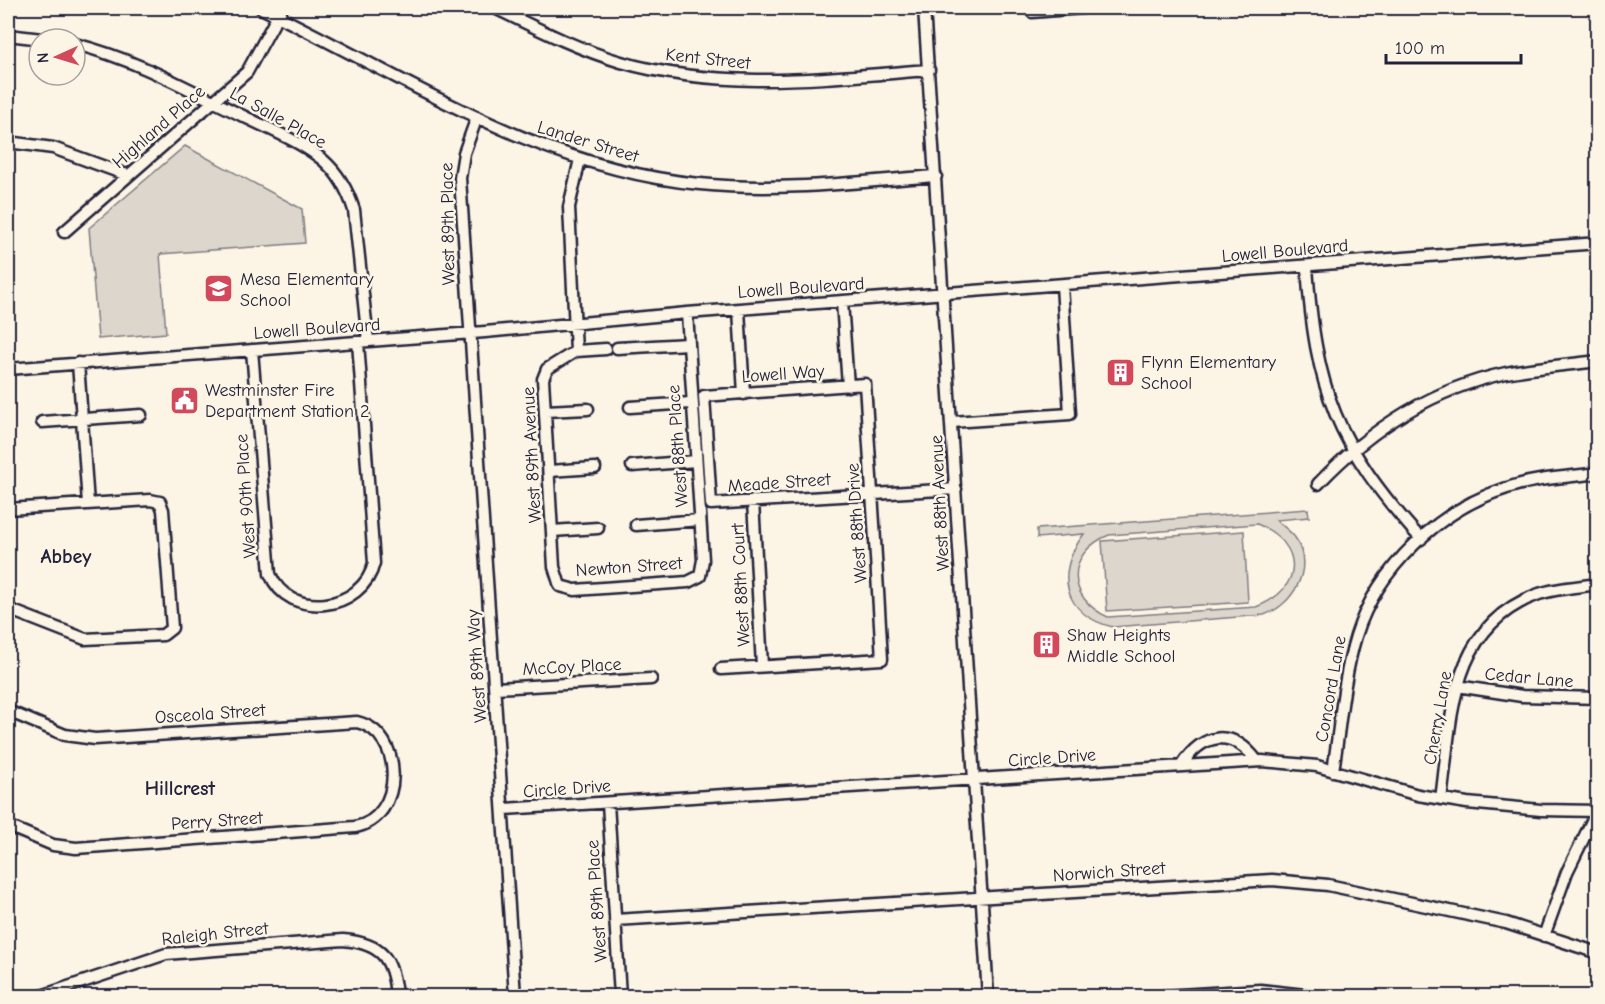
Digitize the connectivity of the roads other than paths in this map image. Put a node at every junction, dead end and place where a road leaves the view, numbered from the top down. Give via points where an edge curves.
1 (261, 8) edge
2 (495, 8) edge
3 (924, 8) edge
4 (1083, 8) edge
5 (1032, 10) edge
6 (280, 12) edge
7 (8, 35) edge
8 (27, 37) edge
9 (87, 48) edge
10 (928, 70) junction
11 (213, 101) junction
12 (477, 117) junction
13 (8, 142) edge
14 (580, 159) junction
15 (127, 175) junction
16 (936, 176) junction
17 (64, 232) dead end
18 (1598, 243) edge
19 (1307, 266) junction
20 (1062, 285) junction
21 (944, 294) junction
22 (842, 302) junction
23 (739, 309) junction
24 (687, 313) junction
25 (576, 322) junction
26 (469, 334) junction
27 (363, 342) junction
28 (688, 344) junction
29 (252, 350) junction
30 (576, 351) junction
31 (1598, 361) edge
32 (78, 363) junction
33 (8, 369) edge
34 (865, 384) joint
35 (848, 386) junction
36 (744, 394) junction
37 (704, 396) joint
38 (691, 403) junction
39 (630, 407) dead end
40 (588, 409) dead end
41 (545, 411) junction
42 (141, 415) dead end
43 (83, 419) junction
44 (42, 422) dead end
45 (952, 422) junction
46 (1353, 450) junction
47 (696, 461) junction
48 (632, 466) dead end
49 (595, 468) dead end
50 (549, 471) junction
51 (1598, 473) edge
52 (1318, 484) dead end
53 (956, 489) junction
54 (872, 494) junction
55 (753, 501) junction
56 (88, 504) junction
57 (711, 504) joint
58 (8, 509) edge
59 (700, 520) junction
60 (636, 525) dead end
61 (598, 528) dead end
62 (552, 531) junction
63 (1421, 539) junction
64 (700, 576) joint
65 (1598, 584) edge
66 (560, 586) joint
67 (322, 603) joint
68 (8, 609) edge
69 (762, 666) junction
70 (721, 669) dead end
71 (651, 679) dead end
72 (1457, 686) junction
73 (496, 688) junction
74 (1598, 698) edge
75 (8, 711) edge
76 (1257, 761) junction
77 (1181, 766) junction
78 (390, 769) joint
79 (1333, 771) junction
80 (974, 779) junction
81 (1441, 799) junction
82 (608, 803) junction
83 (504, 809) junction
84 (1597, 811) edge
85 (8, 826) edge
86 (982, 897) junction
87 (615, 920) junction
88 (1544, 936) junction
89 (1598, 953) edge
90 (41, 996) edge
91 (396, 996) edge
92 (515, 996) edge
93 (620, 996) edge
94 (988, 996) edge
95 (1163, 996) edge
96 (1314, 996) edge

1 - 6 street, Lander Street
2 - 10 street, Kent Street via 620,62 700,78 766,81
3 - 10 street, West 88th Avenue
4 - 5 street
6 - 11 street, Highland Place via 248,72
6 - 12 street, Lander Street
7 - 8 street
9 - 11 street, La Salle Place via 128,60
10 - 16 street, West 88th Avenue
11 - 15 street, Highland Place
11 - 27 street, La Salle Place via 292,141 338,176 351,200 358,231
12 - 14 street, Lander Street
12 - 26 street, West 89th Place via 460,178
13 - 15 street via 53,148
14 - 16 street, Lander Street via 672,181 739,187
14 - 25 street via 570,207
15 - 17 street, Highland Place
16 - 21 street, West 88th Avenue
18 - 19 street, Lowell Boulevard
19 - 20 street, Lowell Boulevard
19 - 46 street via 1315,351 1334,414
20 - 21 street, Lowell Boulevard
20 - 45 street via 1070,414
21 - 22 street, Lowell Boulevard
21 - 45 street, West 88th Avenue
22 - 23 street, Lowell Boulevard
22 - 35 street
23 - 24 street, Lowell Boulevard
23 - 36 street
24 - 25 street, Lowell Boulevard
24 - 28 street, West 88th Place
25 - 26 street, Lowell Boulevard
25 - 30 street
26 - 27 street, Lowell Boulevard
26 - 73 street, West 89th Way
27 - 29 street, Lowell Boulevard
27 - 67 street, La Salle Place via 374,563 368,580 355,594 339,602
28 - 30 street
28 - 38 street, West 88th Place
29 - 32 street, Lowell Boulevard
29 - 67 street, West 90th Place via 270,574 286,597
30 - 41 street, West 89th Avenue via 547,369 543,379
31 - 46 street via 1479,380 1410,409
32 - 33 street, Lowell Boulevard
32 - 43 street
34 - 35 street, Lowell Way
34 - 54 street, West 88th Drive
35 - 36 street, Lowell Way
36 - 37 street, Lowell Way
37 - 57 street, West 88th Court
38 - 39 street
38 - 47 street, West 88th Place
40 - 41 street
41 - 50 street, West 89th Avenue
42 - 43 street
43 - 44 street
43 - 56 street
45 - 53 street, West 88th Avenue
46 - 52 street
46 - 63 street via 1374,484
47 - 48 street
47 - 59 street, West 88th Place
49 - 50 street
50 - 62 street, West 89th Avenue
51 - 63 street, Concord Lane via 1508,488 1462,508
53 - 54 street, Meade Street
53 - 80 street, West 88th Avenue
54 - 55 street, Meade Street
54 - 69 street, West 88th Drive via 882,659
55 - 57 street, Meade Street
55 - 69 street, West 88th Court
56 - 58 street
56 - 68 street via 160,502 164,510 171,632 85,639
59 - 60 street
59 - 64 street, West 88th Place
61 - 62 street
62 - 66 street, West 89th Avenue via 554,567
63 - 79 street, Concord Lane via 1393,569 1362,621 1349,663
64 - 66 street, Newton Street via 688,582 575,590
65 - 72 street, Cherry Lane via 1540,594 1502,614 1472,648
69 - 70 street
71 - 73 street, McCoy Place
72 - 74 street, Cedar Lane via 1522,696
72 - 81 street, Cherry Lane
73 - 83 street, West 89th Way
75 - 78 street, Osceola Street via 65,735 94,739 357,722 382,736
76 - 77 street, Circle Drive
76 - 77 street via 1239,743 1226,738 1211,739 1191,751
76 - 79 street, Circle Drive via 1295,762
77 - 80 street, Circle Drive
78 - 85 street, Perry Street via 390,798 385,810 355,828 76,848 53,845
79 - 81 street, Circle Drive
80 - 82 street, Circle Drive
80 - 86 street, West 88th Avenue
81 - 84 street, Circle Drive via 1516,808
82 - 83 street, Circle Drive
82 - 87 street, West 89th Place
83 - 92 street, West 89th Way
84 - 88 street via 1567,872
86 - 87 street, Norwich Street
86 - 88 street, Norwich Street via 1296,881 1506,923
86 - 94 street, West 88th Avenue
87 - 93 street, West 89th Place
88 - 89 street, Norwich Street
90 - 91 street, Raleigh Street via 166,954 328,941 358,941 381,952 392,968
95 - 96 street via 1267,990

